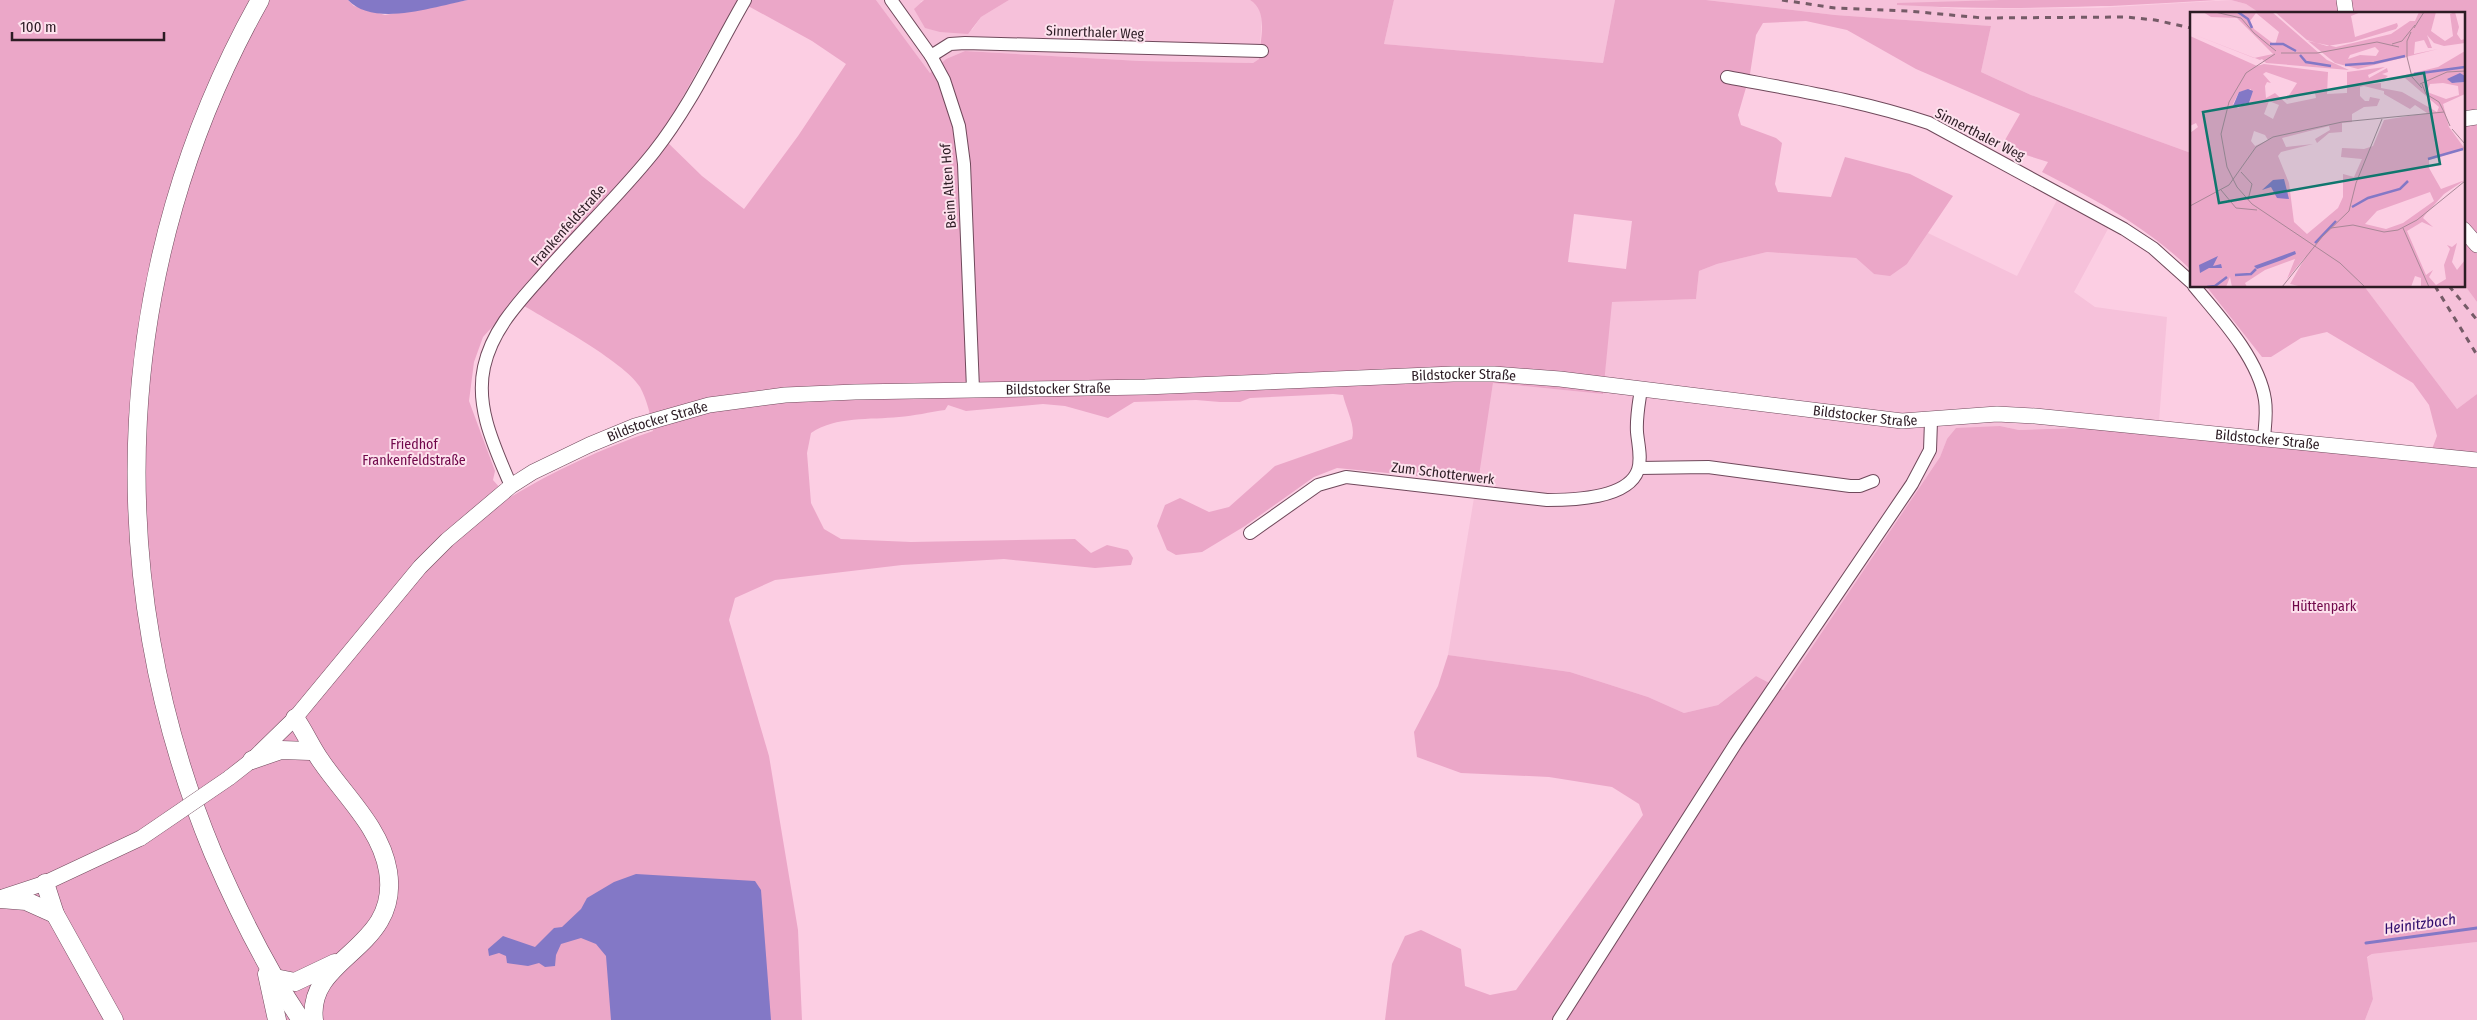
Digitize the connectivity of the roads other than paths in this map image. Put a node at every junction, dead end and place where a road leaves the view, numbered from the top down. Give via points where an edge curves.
1 (260, 0) edge
2 (745, 0) edge
3 (894, 4) edge
4 (1262, 51) dead end
5 (931, 56) junction
6 (1727, 77) dead end
7 (2477, 117) edge
8 (2464, 119) edge
9 (2464, 230) edge
10 (2477, 245) edge
11 (2190, 281) edge
12 (2196, 288) edge
13 (973, 389) junction
14 (1641, 389) junction
15 (1931, 421) junction
16 (2264, 438) junction
17 (2477, 460) edge
18 (1639, 468) junction
19 (1873, 481) dead end
20 (511, 486) junction
21 (1250, 533) dead end
22 (292, 722) junction
23 (315, 755) junction
24 (252, 760) junction
25 (45, 883) junction
26 (0, 898) edge
27 (54, 914) junction
28 (264, 959) junction
29 (340, 961) junction
30 (275, 978) junction
31 (114, 1020) edge
32 (277, 1020) edge
33 (301, 1020) edge
34 (314, 1020) edge
35 (1559, 1020) edge

1 - 28 highway via 218,83 167,230 149,314 137,424 136,509 143,596 159,686 183,772 224,879
2 - 20 street, Frankenfeldstraße via 690,101 664,138 499,328 484,365 481,396 492,437
3 - 5 street, Beim Alten Hof
4 - 5 street, Sinnerthaler Weg via 965,43 950,44
5 - 13 street, Beim Alten Hof via 951,100 964,164
6 - 11 street, Sinnerthaler Weg via 1852,102 1929,123 2116,224 2153,248
7 - 8 main road
9 - 10 main road
12 - 16 street via 2257,372 2265,398
13 - 14 main road, Bildstocker Straße via 1145,387 1494,374
13 - 20 main road, Bildstocker Straße via 785,396 709,405 589,445
14 - 15 main road, Bildstocker Straße via 1854,417
14 - 18 street via 1637,430
15 - 16 main road, Bildstocker Straße via 1997,414
15 - 35 street via 1930,450 1917,476 1736,743
16 - 17 main road, Bildstocker Straße
18 - 19 street via 1708,467 1850,486
18 - 21 street, Zum Schotterwerk via 1634,479 1623,486 1580,500 1520,498 1346,478 1331,480 1318,485
20 - 22 main road, Bildstocker Straße via 420,567
22 - 23 highway via 307,734
22 - 24 main road, Bildstocker Straße
23 - 24 highway via 281,750
23 - 29 highway via 373,834 388,871 388,896 380,921 372,934
24 - 25 main road, Bildstocker Straße, bridge via 142,838
25 - 26 main road, Bildstocker Straße
25 - 27 highway
26 - 27 highway via 26,901
27 - 31 highway
28 - 30 highway
28 - 32 highway
29 - 30 highway via 295,982
29 - 34 highway via 318,992 314,1002
30 - 33 highway

